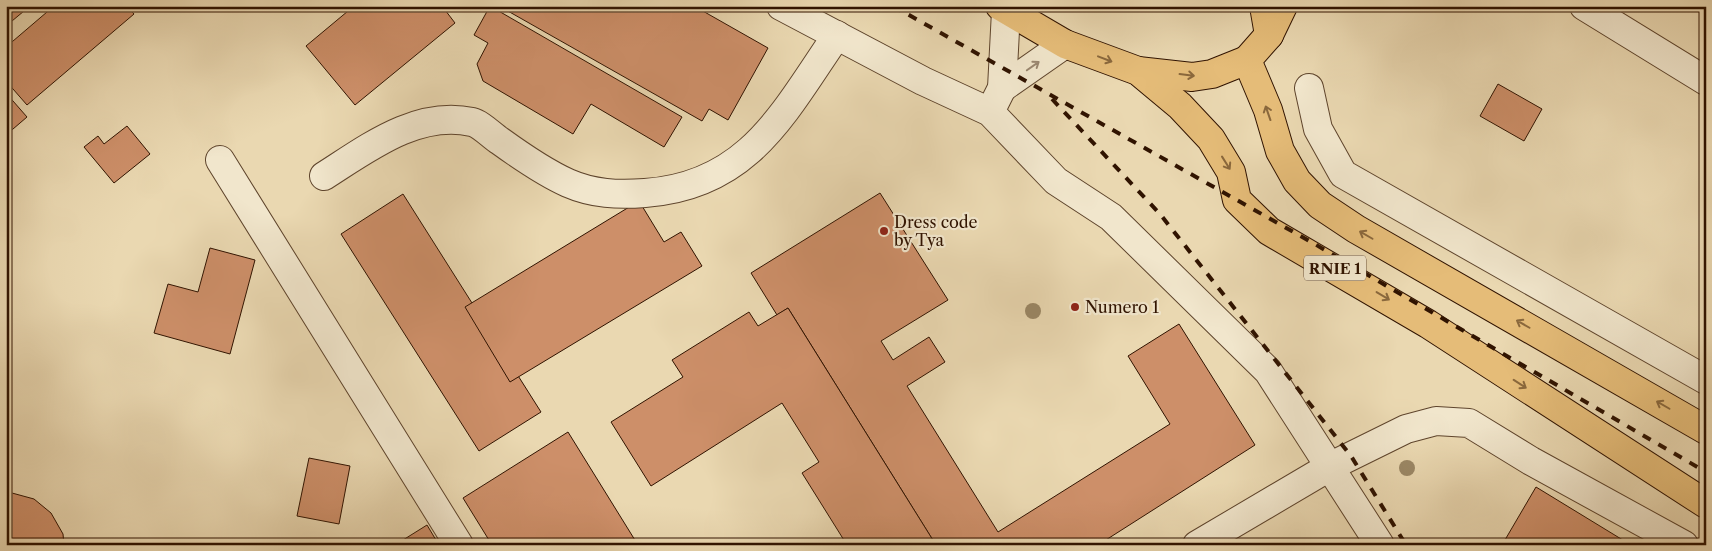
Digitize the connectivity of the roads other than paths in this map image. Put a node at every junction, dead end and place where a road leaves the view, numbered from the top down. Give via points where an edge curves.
1 (780, 6) edge
2 (1264, 6) edge
3 (1283, 6) edge
4 (1584, 6) edge
5 (1003, 9) edge
6 (837, 35) junction
7 (1269, 35) junction
8 (1065, 44) junction
9 (1247, 60) junction
10 (1138, 71) junction
11 (1706, 82) edge
12 (1002, 88) junction
13 (1309, 88) dead end
14 (990, 112) junction
15 (220, 160) dead end
16 (324, 176) dead end
17 (1706, 380) edge
18 (1706, 430) edge
19 (1331, 466) junction
20 (1706, 504) edge
21 (459, 545) edge
22 (1198, 545) edge
23 (1380, 545) edge
24 (1684, 545) edge

1 - 6 street
2 - 7 main road
3 - 7 main road
4 - 11 street
5 - 8 main road, RNIE 1
5 - 12 street
6 - 14 street
6 - 16 street via 760,143 714,177 669,191 628,194 585,189 566,182 474,122 437,121 399,130
7 - 9 main road, RNIE 1
8 -> 10 main road, RNIE 1
12 -> 8 street
10 -> 9 main road, RNIE 1 via 1192,77 1212,74
18 -> 9 main road, RNIE 1 via 1356,229 1320,205 1297,181 1280,151 1268,110
10 -> 20 main road, RNIE 1 via 1180,106 1211,139 1231,172 1238,200 1269,231 1428,324
12 - 14 street
13 - 17 street via 1318,128 1343,174
14 - 19 street via 1056,181 1111,217 1268,370
15 - 21 street
19 - 22 street
19 - 23 street
19 - 24 street via 1406,429 1436,421 1470,423

